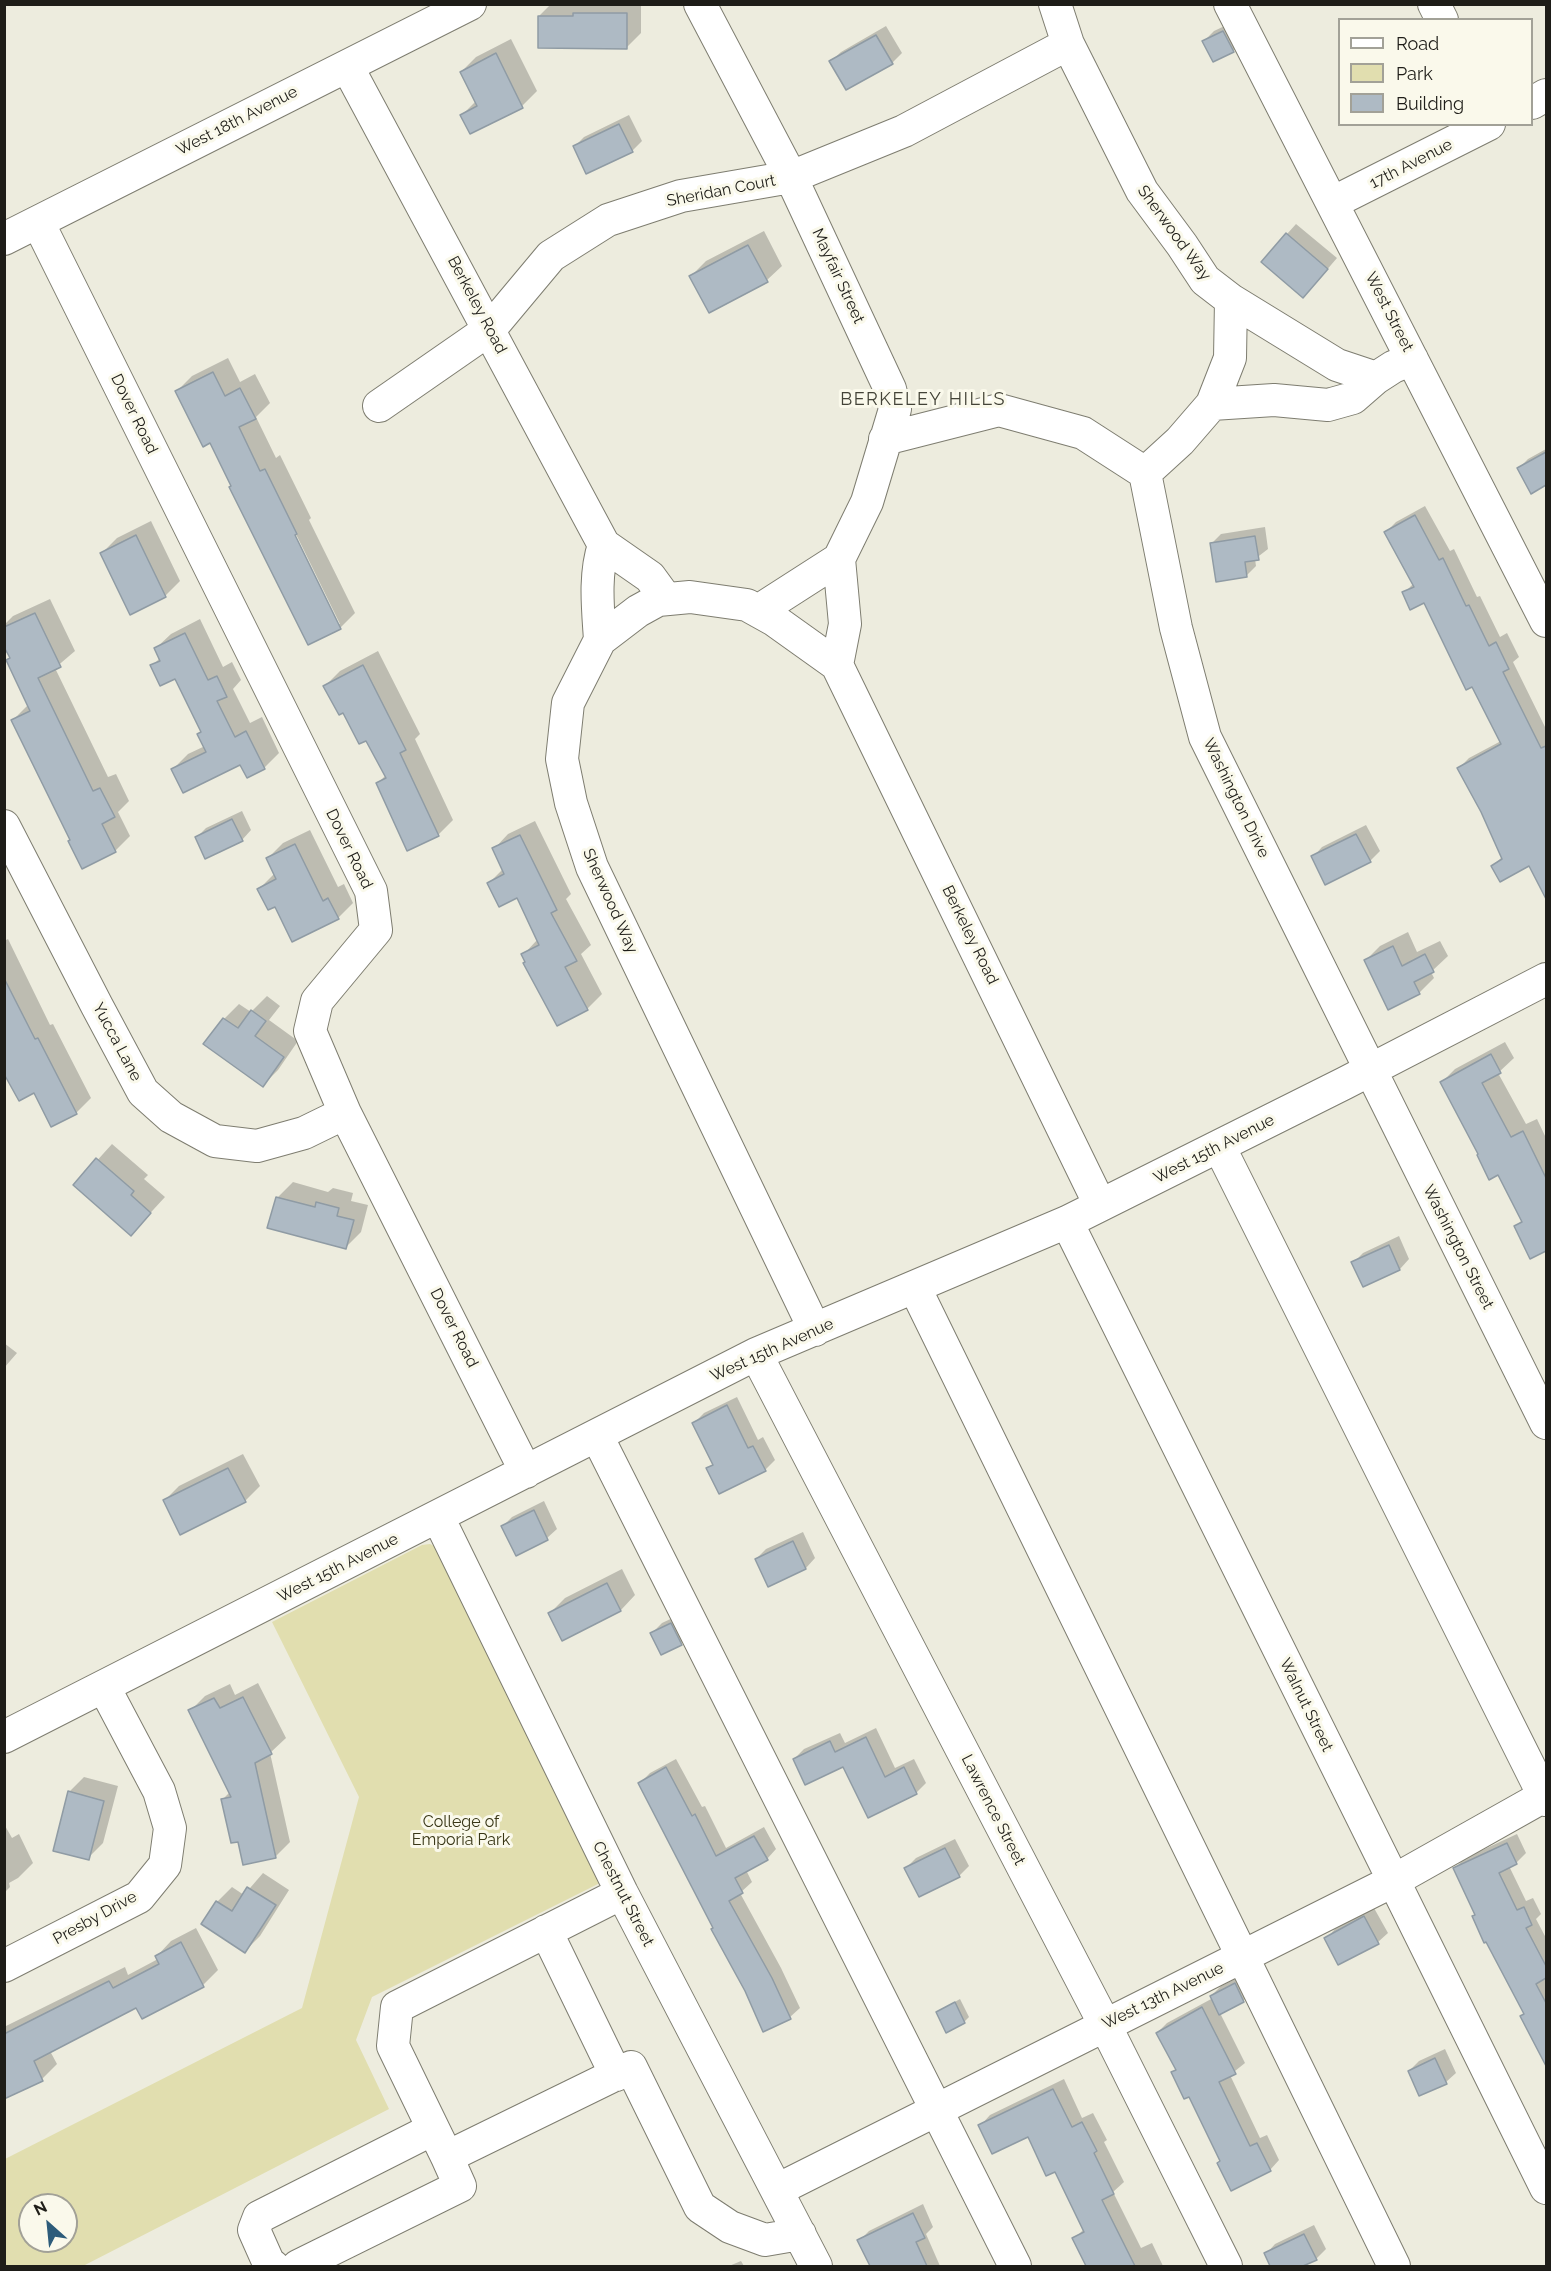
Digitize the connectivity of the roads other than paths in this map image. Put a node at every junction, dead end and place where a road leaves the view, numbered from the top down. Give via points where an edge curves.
1 (470, 4) edge
2 (700, 4) edge
3 (1055, 4) edge
4 (1230, 4) edge
5 (1434, 4) edge
6 (1441, 18) edge
7 (1068, 44) junction
8 (347, 66) junction
9 (1485, 126) edge
10 (791, 177) junction
11 (1332, 203) junction
12 (38, 222) junction
13 (4, 238) edge
14 (1232, 300) junction
15 (489, 329) junction
16 (1412, 359) junction
17 (1376, 378) junction
18 (1212, 404) junction
19 (379, 406) dead end
20 (885, 439) junction
21 (1145, 473) junction
22 (604, 545) junction
23 (839, 559) junction
24 (666, 599) junction
25 (758, 611) junction
26 (1546, 621) edge
27 (600, 640) junction
28 (837, 665) junction
29 (4, 825) edge
30 (1543, 991) edge
31 (1370, 1070) junction
32 (345, 1113) junction
33 (1220, 1146) junction
34 (1100, 1205) junction
35 (1067, 1222) junction
36 (915, 1288) junction
37 (815, 1330) junction
38 (756, 1354) junction
39 (1546, 1423) edge
40 (597, 1436) junction
41 (526, 1472) junction
42 (438, 1517) junction
43 (104, 1687) junction
44 (4, 1737) edge
45 (1546, 1797) edge
46 (1393, 1881) junction
47 (622, 1893) junction
48 (546, 1931) junction
49 (1242, 1957) junction
50 (4, 1966) edge
51 (1105, 2025) junction
52 (616, 2075) junction
53 (937, 2109) junction
54 (433, 2129) junction
55 (447, 2157) junction
56 (1546, 2188) edge
57 (777, 2190) junction
58 (800, 2234) junction
59 (273, 2266) edge
60 (297, 2266) edge
61 (816, 2266) edge
62 (1016, 2266) edge
63 (1226, 2266) edge
64 (1395, 2266) edge

1 - 8 street, West 18th Avenue
2 - 10 street, Mayfair Street
3 - 7 street, Sherwood Way
4 - 11 street, West Street
5 - 6 street
7 - 10 street, Sheridan Court via 904,131
7 - 14 street, Sherwood Way via 1142,191 1205,280
8 - 12 street, West 18th Avenue
8 - 15 street, Berkeley Road
9 - 11 street, 17th Avenue
10 - 15 street, Sheridan Court via 681,196 608,220 551,256
10 - 20 street, Mayfair Street via 890,389 895,409
11 - 16 street, West Street
12 - 13 street, West 18th Avenue
12 - 32 street, Dover Road via 371,891 376,930 317,1001 310,1031
14 - 17 street, Sherwood Way via 1337,365
14 - 18 street via 1230,358
15 - 19 street, Sheridan Court
15 - 22 street, Berkeley Road
16 - 17 street
16 - 26 street, West Street
17 - 18 street via 1353,398 1328,405 1274,400
18 - 21 street
20 - 21 street via 999,410 1083,433
20 - 23 street, Mayfair Street via 867,502
21 - 31 street, Washington Drive via 1176,628 1205,737
22 - 24 street, Berkeley Road via 650,577
22 - 27 street via 598,582
23 - 25 street
23 - 28 street via 845,624
24 - 25 street, Sherwood Way via 690,597 747,605
24 - 27 street, Sherwood Way via 638,611
25 - 28 street, Sherwood Way
27 - 37 street, Sherwood Way via 568,703 562,759 571,803 592,867
28 - 34 street, Berkeley Road
29 - 32 street, Yucca Lane via 144,1092 171,1117 215,1141 257,1146 304,1133
30 - 31 street, West 15th Avenue
31 - 33 street, West 15th Avenue
31 - 39 street, Washington Street
32 - 41 street, Dover Road
33 - 34 street, West 15th Avenue
33 - 45 street
34 - 35 street, West 15th Avenue
35 - 36 street, West 15th Avenue
35 - 46 street, Walnut Street
36 - 37 street, West 15th Avenue
36 - 49 street
37 - 38 street, West 15th Avenue
38 - 40 street, West 15th Avenue
38 - 51 street, Lawrence Street
40 - 41 street, West 15th Avenue
40 - 53 street
41 - 42 street, West 15th Avenue
42 - 43 street, West 15th Avenue
42 - 47 street, Chestnut Street
43 - 44 street, West 15th Avenue
43 - 50 street, Presby Drive via 159,1791 170,1828 165,1865 139,1897
45 - 46 street, West 13th Avenue
46 - 49 street, West 13th Avenue
46 - 56 street, Walnut Street
47 - 48 street
47 - 57 street, Chestnut Street
48 - 52 street
48 - 54 street via 397,2007 393,2046
49 - 51 street, West 13th Avenue
49 - 64 street
51 - 53 street, West 13th Avenue
51 - 63 street, Lawrence Street
52 - 55 street
52 - 58 street via 631,2067 700,2207 730,2227 765,2240
53 - 57 street, West 13th Avenue
53 - 62 street
54 - 55 street
54 - 59 street via 259,2217 254,2230
55 - 60 street via 460,2186
57 - 58 street, Chestnut Street
58 - 61 street, Chestnut Street

